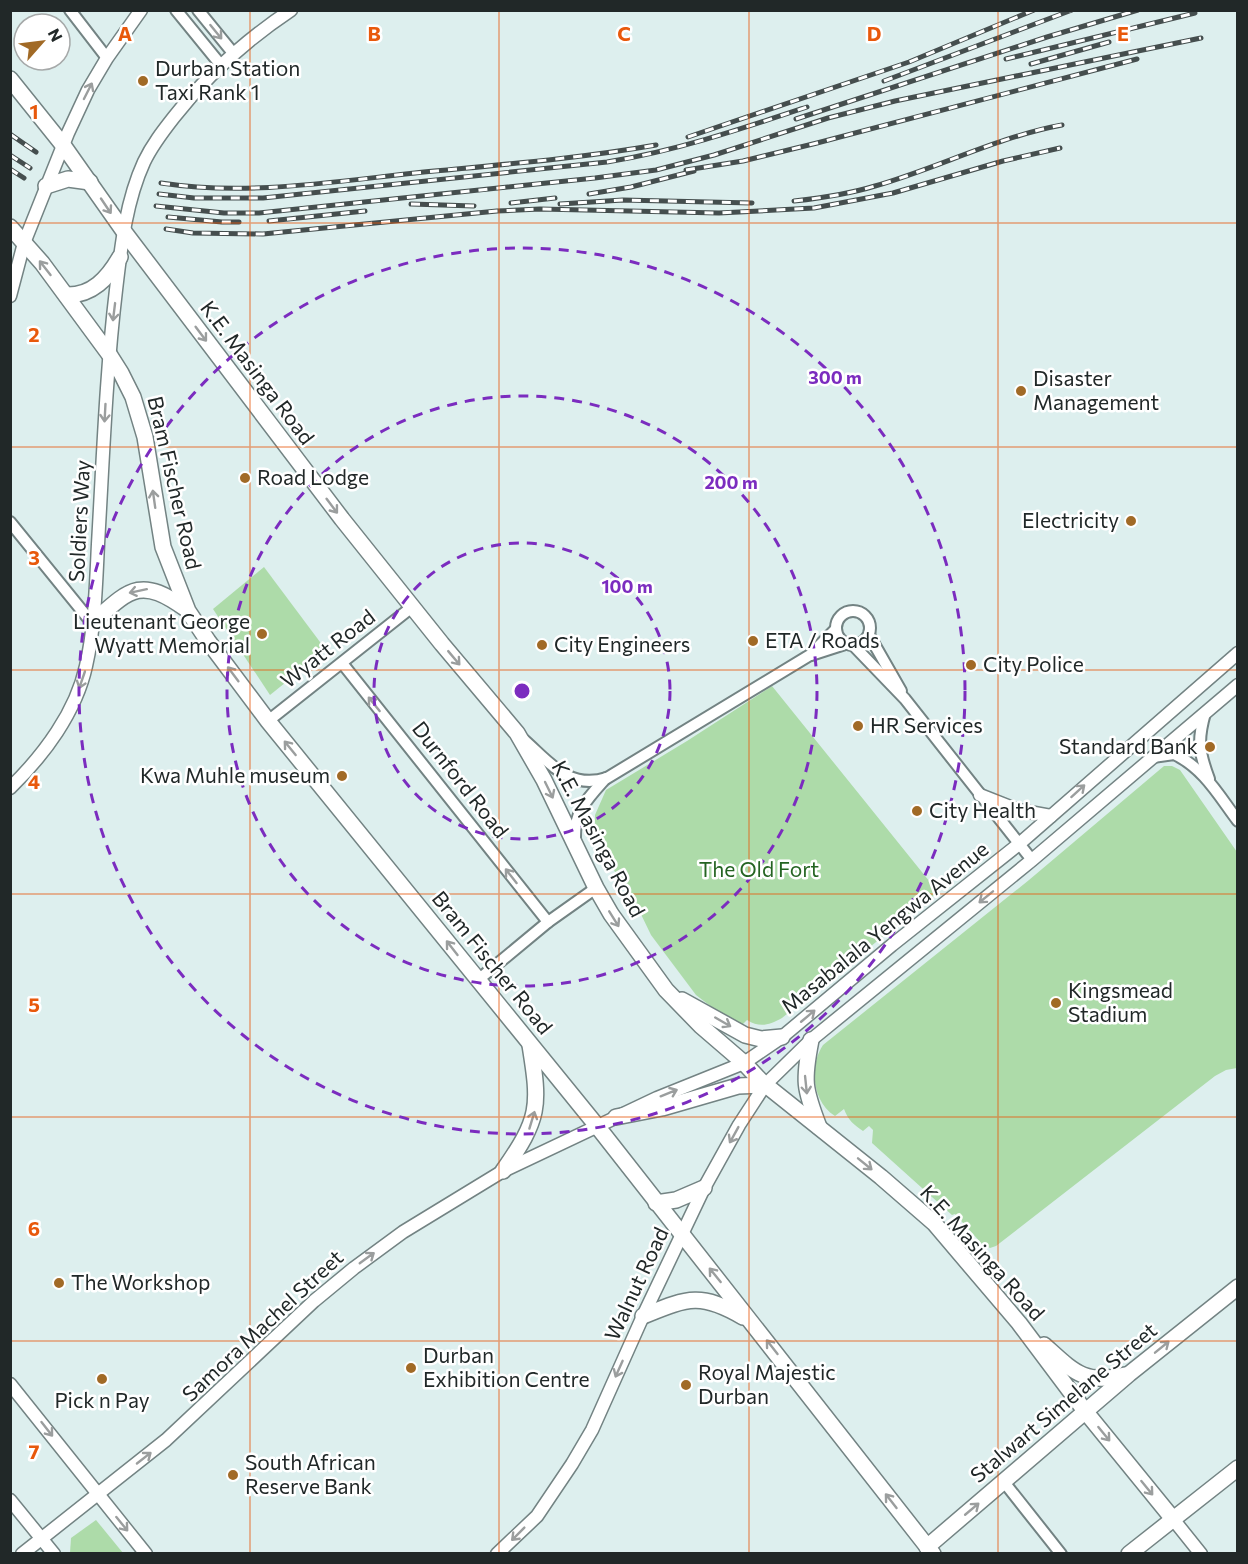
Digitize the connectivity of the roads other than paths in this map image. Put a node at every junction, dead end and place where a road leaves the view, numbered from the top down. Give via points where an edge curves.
1 (70, 10) edge
2 (141, 10) edge
3 (177, 10) edge
4 (198, 10) edge
5 (291, 10) edge
6 (233, 53) junction
7 (107, 58) junction
8 (220, 64) junction
9 (10, 79) edge
10 (63, 144) junction
11 (90, 182) junction
12 (46, 186) junction
13 (10, 227) edge
14 (125, 234) junction
15 (24, 243) junction
16 (120, 257) junction
17 (66, 295) junction
18 (10, 296) edge
19 (109, 354) junction
20 (10, 522) edge
21 (412, 607) junction
22 (188, 611) junction
23 (92, 622) junction
24 (836, 629) junction
25 (868, 635) junction
26 (850, 644) junction
27 (1238, 653) edge
28 (810, 655) junction
29 (342, 663) junction
30 (1238, 685) edge
31 (905, 699) junction
32 (1205, 713) junction
33 (268, 721) junction
34 (517, 733) junction
35 (1153, 757) junction
36 (606, 778) junction
37 (1211, 783) junction
38 (10, 788) edge
39 (980, 795) junction
40 (1051, 816) junction
41 (1238, 821) edge
42 (575, 844) junction
43 (1019, 844) junction
44 (1032, 860) junction
45 (596, 888) junction
46 (548, 922) junction
47 (478, 980) junction
48 (671, 995) junction
49 (782, 1037) junction
50 (811, 1040) junction
51 (530, 1042) junction
52 (744, 1063) junction
53 (765, 1085) junction
54 (616, 1117) junction
55 (597, 1126) junction
56 (820, 1128) junction
57 (503, 1171) junction
58 (704, 1188) junction
59 (656, 1203) junction
60 (681, 1235) junction
61 (1238, 1287) edge
62 (643, 1316) junction
63 (751, 1321) junction
64 (1019, 1323) junction
65 (1129, 1374) junction
66 (10, 1384) edge
67 (1085, 1412) junction
68 (1238, 1468) edge
69 (1004, 1482) junction
70 (98, 1494) junction
71 (10, 1500) edge
72 (1173, 1519) junction
73 (42, 1539) junction
74 (926, 1551) edge
75 (22, 1554) edge
76 (54, 1554) edge
77 (146, 1554) edge
78 (497, 1554) edge
79 (1061, 1554) edge
80 (1130, 1554) edge
81 (1201, 1554) edge

1 - 7 street
2 - 7 main road
3 - 8 street
4 -> 6 street
5 - 6 main road, Soldiers Way
6 - 8 main road, Soldiers Way
10 -> 7 main road
8 - 14 main road, Soldiers Way via 182,106 152,148 132,192
9 - 10 highway
10 - 11 highway
10 - 12 main road
11 - 12 highway via 68,179
11 -> 14 highway
12 - 15 main road
13 - 15 highway
14 - 16 main road, Soldiers Way
14 -> 21 highway, K.E. Masinga Road
17 -> 15 highway
15 - 18 main road
16 - 17 highway via 99,285 76,296
16 -> 19 main road, Soldiers Way
17 - 19 highway, Bram Fischer Road
22 -> 19 highway, Bram Fischer Road via 163,547 140,415
19 -> 23 main road, Soldiers Way
20 - 23 street
21 - 29 street, Wyatt Road
21 -> 34 highway, K.E. Masinga Road
22 -> 23 highway via 161,593 135,590 119,598
33 -> 22 highway, Bram Fischer Road
23 -> 38 main road, Soldiers Way via 81,686 41,754
24 - 25 street via 843,615 857,612 867,620
24 - 26 street via 839,638
24 - 28 street
25 - 26 street via 862,642
25 - 31 street
26 - 28 street
26 - 31 street
40 -> 27 main road, Masabalala Yengwa Avenue
28 - 36 street
29 - 33 street, Wyatt Road
46 -> 29 street, Durnford Road
30 - 32 main road, Masabalala Yengwa Avenue
31 - 39 street
32 - 35 main road, Masabalala Yengwa Avenue
32 - 37 street via 1198,743
47 -> 33 highway, Bram Fischer Road
34 - 36 street via 568,777 586,781
34 -> 42 highway, K.E. Masinga Road
35 - 37 street via 1174,754
35 - 44 main road, Masabalala Yengwa Avenue
36 - 42 street via 581,806 574,828
37 - 41 street
39 - 40 main road via 1018,810
39 - 43 street
40 - 43 main road, Masabalala Yengwa Avenue
42 - 45 highway, K.E. Masinga Road
43 - 44 street
49 -> 43 main road, Masabalala Yengwa Avenue
44 -> 50 main road, Masabalala Yengwa Avenue
45 - 46 street
45 -> 48 highway, K.E. Masinga Road via 628,940
46 - 47 street
47 - 51 highway, Bram Fischer Road
48 -> 49 highway via 745,1035 761,1039
48 - 52 highway, K.E. Masinga Road
49 - 52 main road, Masabalala Yengwa Avenue
50 - 53 main road, Masabalala Yengwa Avenue
50 -> 56 highway via 806,1089
51 - 55 highway, Bram Fischer Road
57 -> 51 highway via 522,1144 535,1115 536,1080
52 - 53 highway, K.E. Masinga Road
54 -> 52 main road, Samora Machel Street
53 - 54 highway via 738,1086
53 - 56 highway, K.E. Masinga Road
53 -> 58 main road, Walnut Road
54 - 55 main road, Samora Machel Street
55 - 57 main road, Samora Machel Street
55 - 59 highway, Bram Fischer Road
56 -> 64 highway, K.E. Masinga Road via 934,1223
70 -> 57 main road, Samora Machel Street via 191,1419 251,1359 354,1268 403,1232
58 - 59 highway via 676,1200
58 - 60 main road, Walnut Road
59 - 60 highway, Bram Fischer Road
60 - 62 main road, Walnut Road
63 -> 60 highway, Bram Fischer Road
65 -> 61 highway, Stalwart Simelane Street
62 - 63 highway via 696,1299 716,1302
62 -> 78 main road, Walnut Road via 592,1430 572,1464 537,1516
74 -> 63 highway, Bram Fischer Road
64 - 65 highway via 1062,1361 1088,1377 1098,1380
64 - 67 highway, K.E. Masinga Road
65 - 67 highway, Stalwart Simelane Street
66 -> 70 main road
67 - 69 highway, Stalwart Simelane Street
67 -> 72 highway, K.E. Masinga Road
68 - 72 highway
74 -> 69 highway, Stalwart Simelane Street
69 - 79 street
70 - 73 main road, Samora Machel Street
70 -> 77 main road
71 - 73 main road
72 - 80 highway
72 - 81 main road, K.E. Masinga Road
73 - 75 main road, Samora Machel Street
73 - 76 main road

